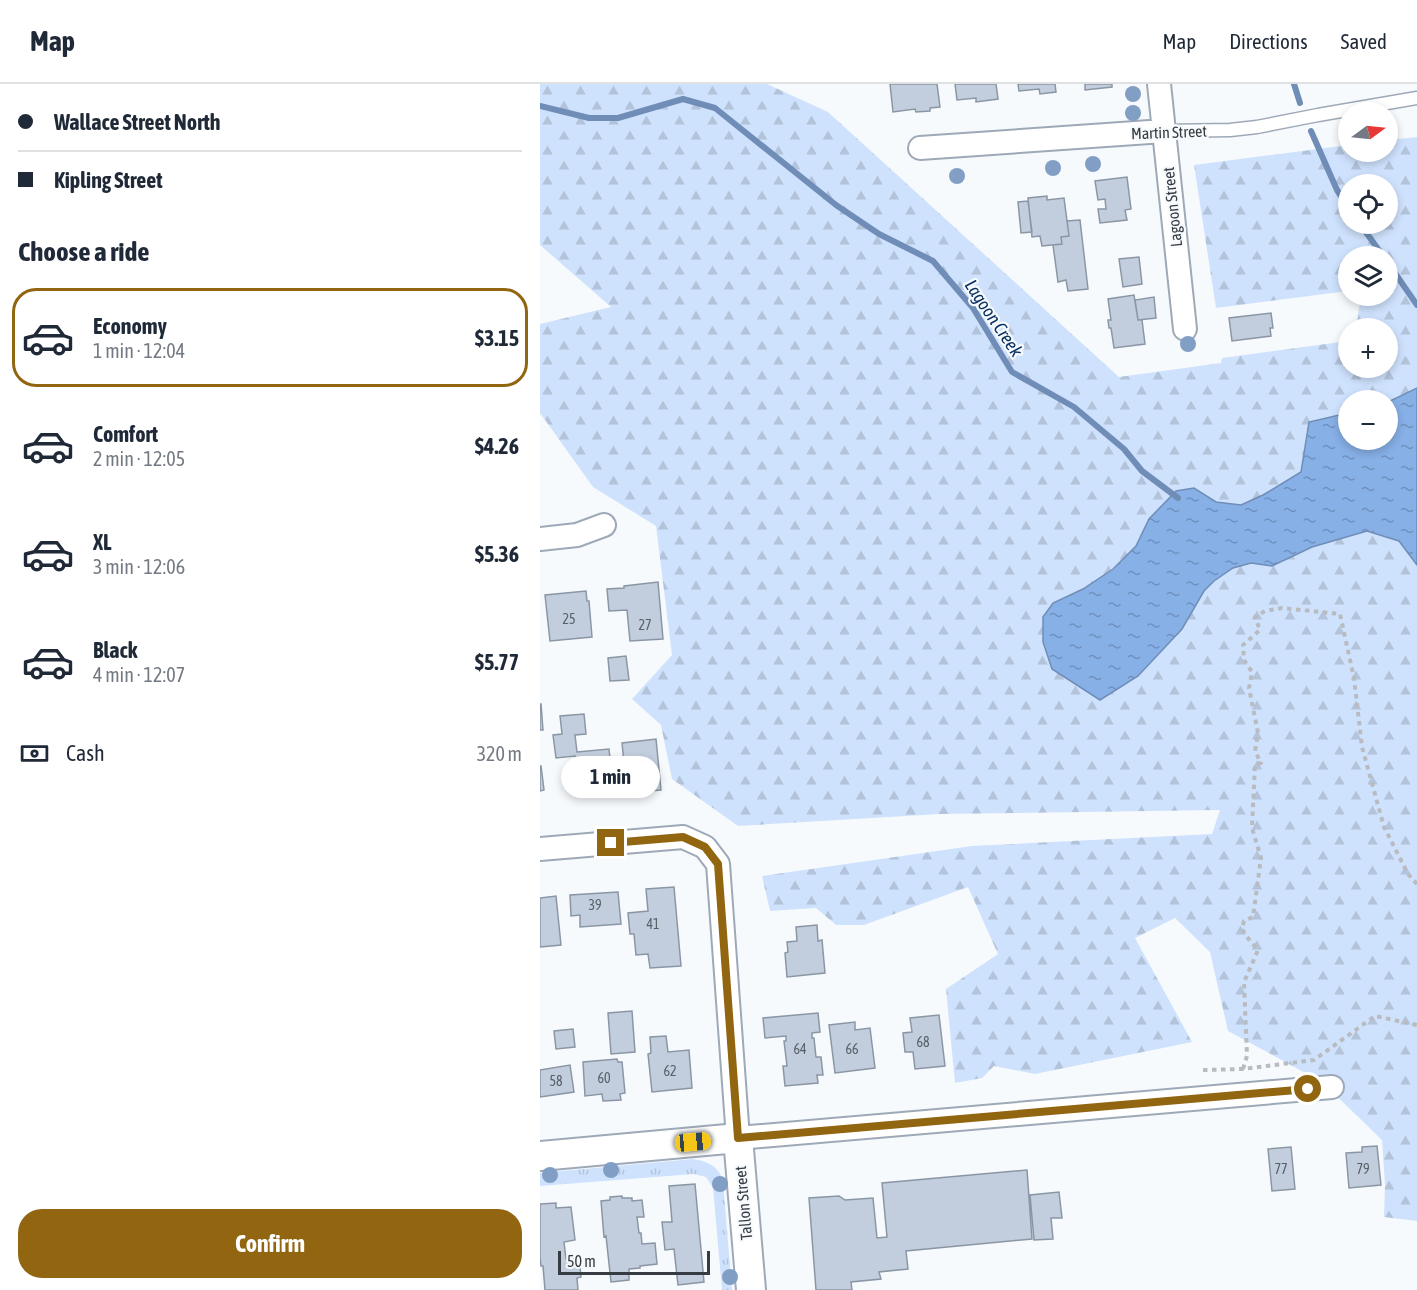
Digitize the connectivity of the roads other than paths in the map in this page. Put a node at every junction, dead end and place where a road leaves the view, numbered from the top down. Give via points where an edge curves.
1 (1159, 84) edge
2 (1417, 98) edge
3 (1164, 131) junction
4 (920, 148) dead end
5 (1185, 329) dead end
6 (604, 525) dead end
7 (540, 538) edge
8 (540, 849) edge
9 (1332, 1087) dead end
10 (738, 1138) junction
11 (540, 1156) edge
12 (751, 1290) edge

1 - 3 street, Lagoon Street
2 - 3 lane, Martin Street via 1257,127
3 - 4 street, Martin Street
3 - 5 street, Lagoon Street
6 - 7 street via 577,535
8 - 10 street, Tallon Street via 683,837 705,847 718,864
9 - 10 street
10 - 11 street
10 - 12 street, Tallon Street

